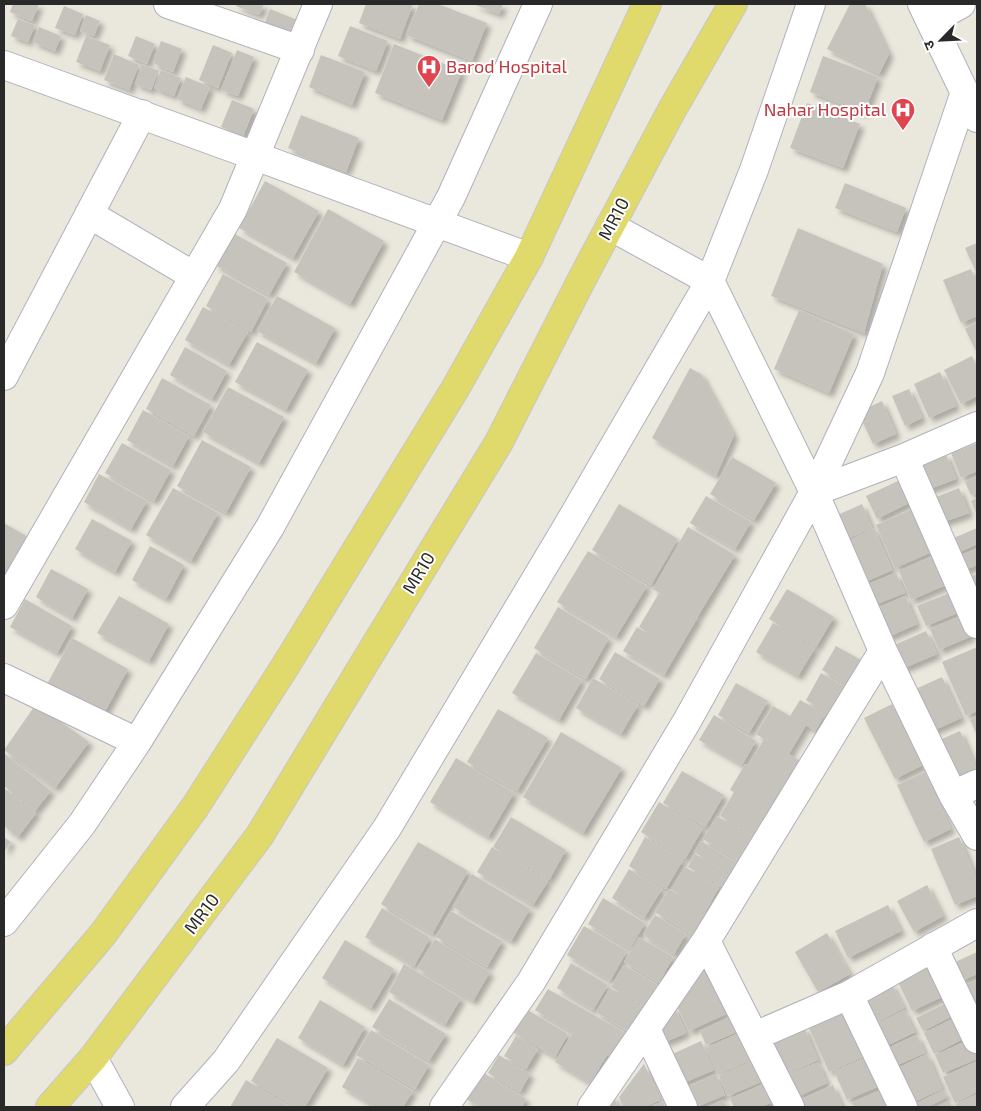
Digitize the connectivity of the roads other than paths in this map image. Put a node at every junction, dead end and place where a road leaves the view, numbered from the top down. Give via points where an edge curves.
1 (168, 4) edge
2 (318, 4) edge
3 (538, 4) edge
4 (646, 4) edge
5 (734, 4) edge
6 (811, 4) edge
7 (961, 4) edge
8 (207, 10) edge
9 (926, 12) edge
10 (300, 50) junction
11 (4, 65) edge
12 (965, 92) junction
13 (142, 114) junction
14 (977, 118) edge
15 (255, 156) junction
16 (89, 214) junction
17 (437, 223) junction
18 (610, 226) junction
19 (529, 257) junction
20 (194, 276) junction
21 (710, 281) junction
22 (4, 376) edge
23 (977, 426) edge
24 (904, 458) junction
25 (814, 492) junction
26 (4, 605) edge
27 (977, 624) edge
28 (882, 651) junction
29 (4, 678) edge
30 (137, 742) junction
31 (965, 790) edge
32 (977, 836) edge
33 (4, 922) edge
34 (977, 924) edge
35 (706, 941) junction
36 (933, 947) junction
37 (849, 996) junction
38 (646, 1029) junction
39 (755, 1036) junction
40 (977, 1039) edge
41 (4, 1051) edge
42 (93, 1058) junction
43 (50, 1107) edge
44 (120, 1107) edge
45 (185, 1107) edge
46 (444, 1107) edge
47 (592, 1107) edge
48 (683, 1107) edge
49 (790, 1107) edge
50 (903, 1107) edge

1 - 8 street
2 - 10 street
3 - 17 street
4 - 19 main road
5 - 18 main road, MR10 via 673,108
6 - 21 street via 754,170
7 - 9 street
8 - 10 street
9 - 12 street
10 - 15 street
11 - 13 street
12 - 14 street
12 - 25 street via 870,373
13 - 15 street
13 - 16 street
15 - 17 street
15 - 20 street via 233,210
16 - 20 street
16 - 22 street
17 - 19 street
17 - 30 street via 270,527
18 - 21 street
18 - 42 main road, MR10 via 499,442 260,835
19 - 41 main road via 454,389 196,806 103,934
20 - 26 street
21 - 25 street
21 - 45 street via 387,828 226,1061
23 - 24 street
24 - 25 street
24 - 27 street
25 - 28 street
25 - 46 street via 687,721 531,982
28 - 31 street
28 - 35 street
29 - 30 street
30 - 33 street via 82,824
31 - 32 street
34 - 36 street
35 - 38 street
35 - 39 street
36 - 37 street
36 - 40 street
37 - 39 street
37 - 50 street
38 - 47 street
38 - 48 street
39 - 49 street
42 - 43 main road, MR10
42 - 44 street

